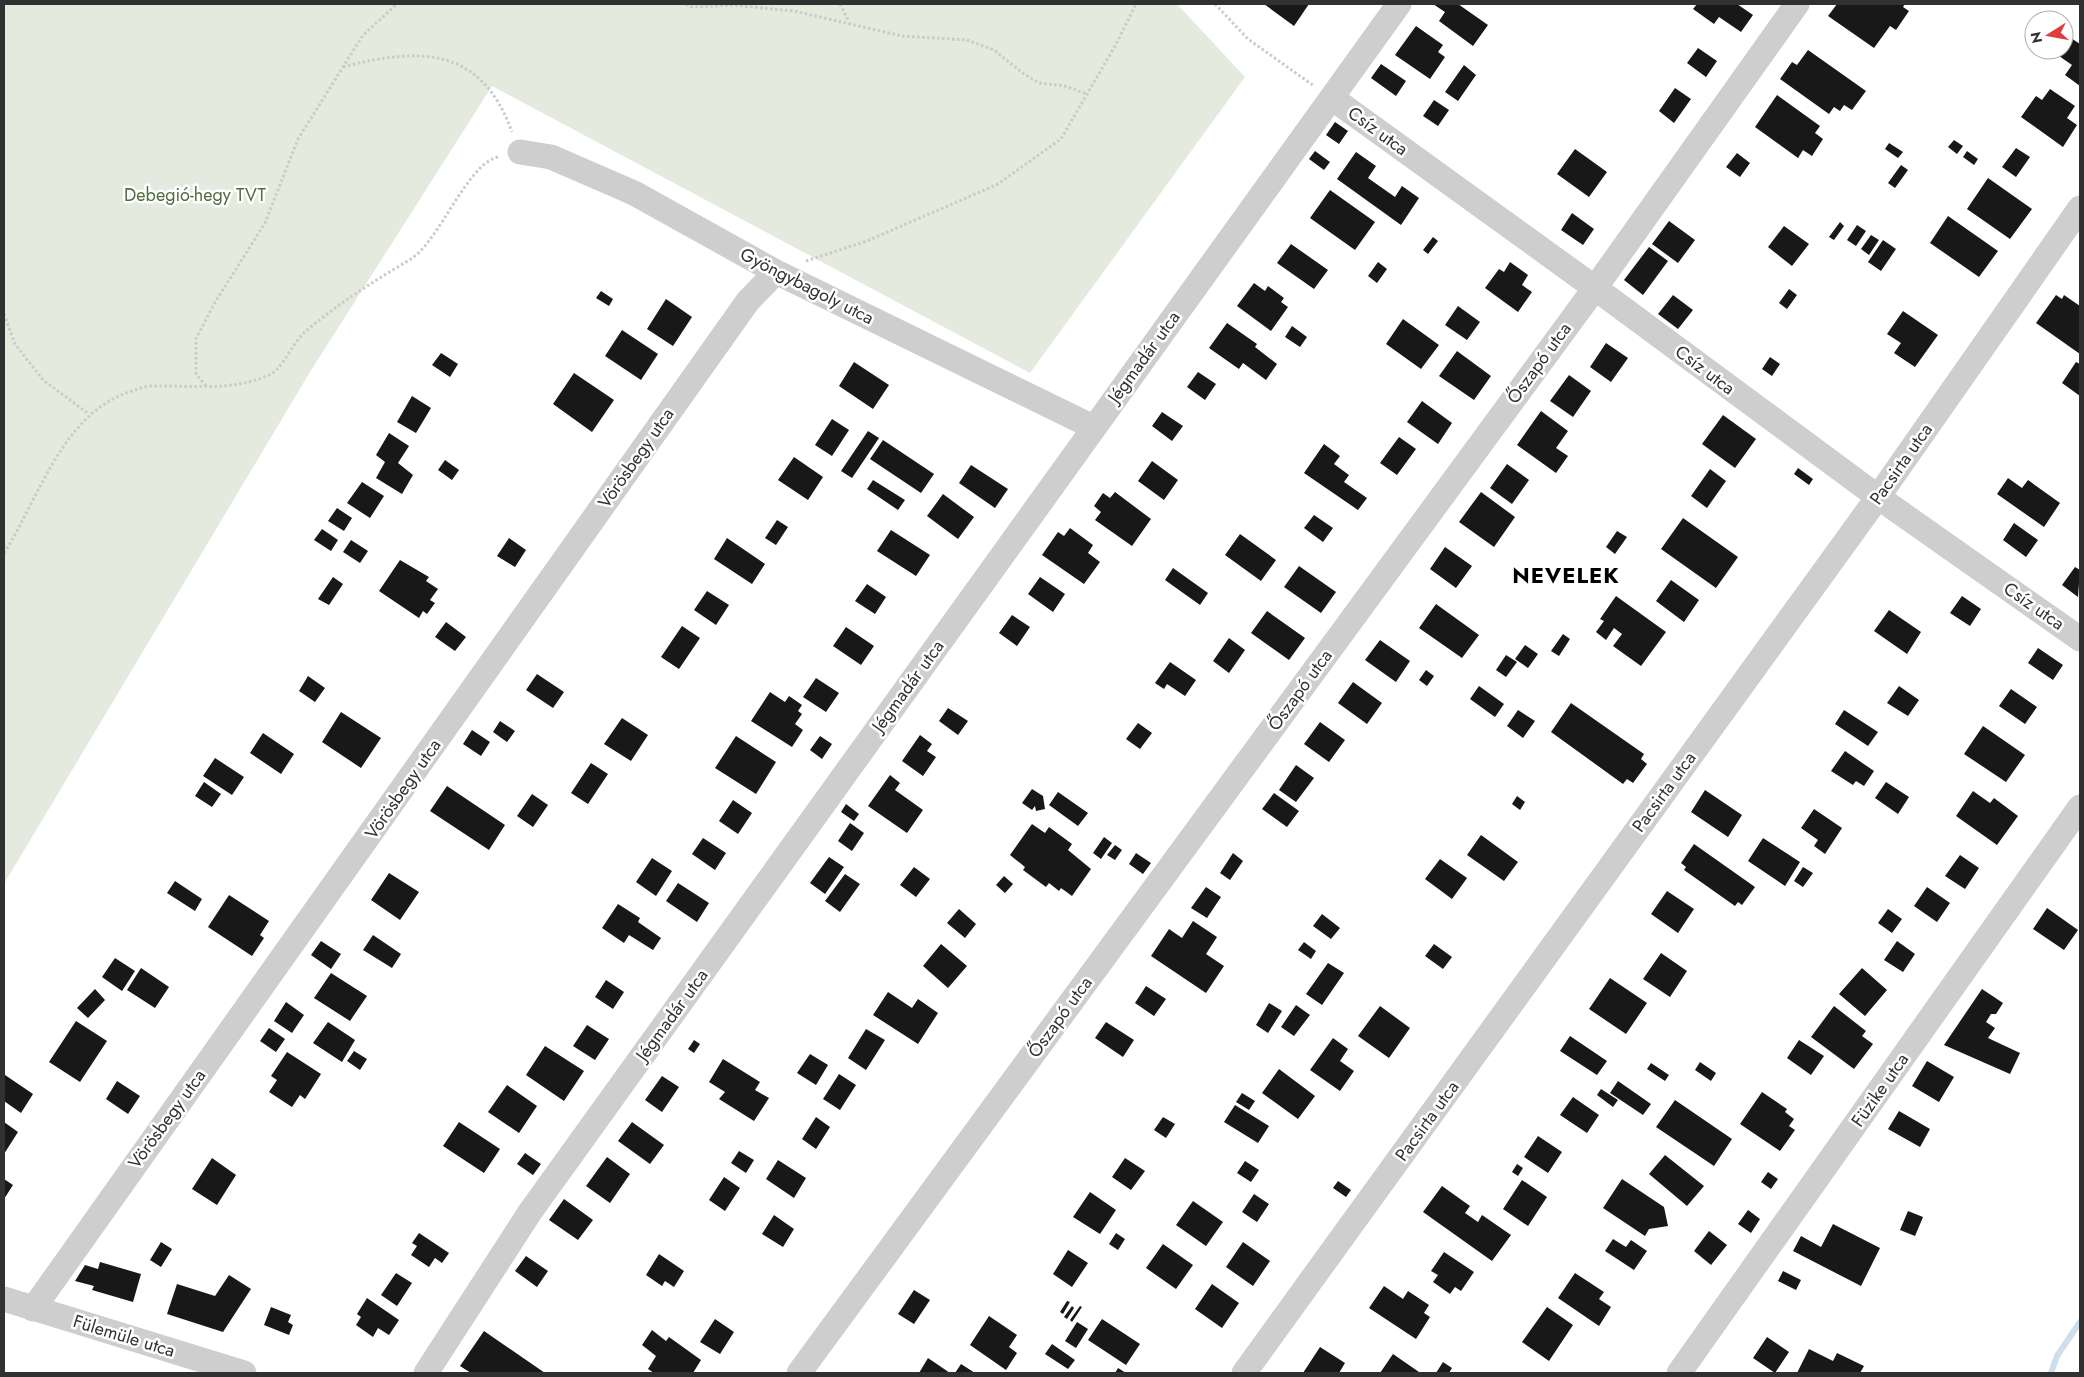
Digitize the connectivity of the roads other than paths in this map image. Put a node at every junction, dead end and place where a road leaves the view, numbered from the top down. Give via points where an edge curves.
1 (1399, 4) edge
2 (1797, 4) edge
3 (1332, 98) junction
4 (520, 152) road end
5 (2080, 208) edge
6 (776, 272) junction
7 (1594, 288) junction
8 (1093, 427) junction
9 (1878, 497) junction
10 (2080, 638) edge
11 (2080, 807) edge
12 (4, 1299) edge
13 (33, 1309) junction
14 (244, 1373) edge
15 (426, 1373) edge
16 (799, 1373) edge
17 (1244, 1373) edge
18 (1679, 1373) edge

1 - 3 street, Jégmadár utca
2 - 7 street, Őszapó utca
3 - 7 street, Csíz utca
3 - 8 street, Jégmadár utca
4 - 6 street, Gyöngybagoly utca via 551,157 634,193
5 - 9 street, Pacsirta utca
6 - 8 street, Gyöngybagoly utca
6 - 13 street, Vörösbegy utca via 748,301
7 - 9 street, Csíz utca
7 - 16 street, Őszapó utca
8 - 15 street, Jégmadár utca via 530,1212
9 - 10 street, Csíz utca
9 - 17 street, Pacsirta utca
11 - 18 street, Füzike utca
12 - 13 street, Fülemüle utca
13 - 14 street, Fülemüle utca

